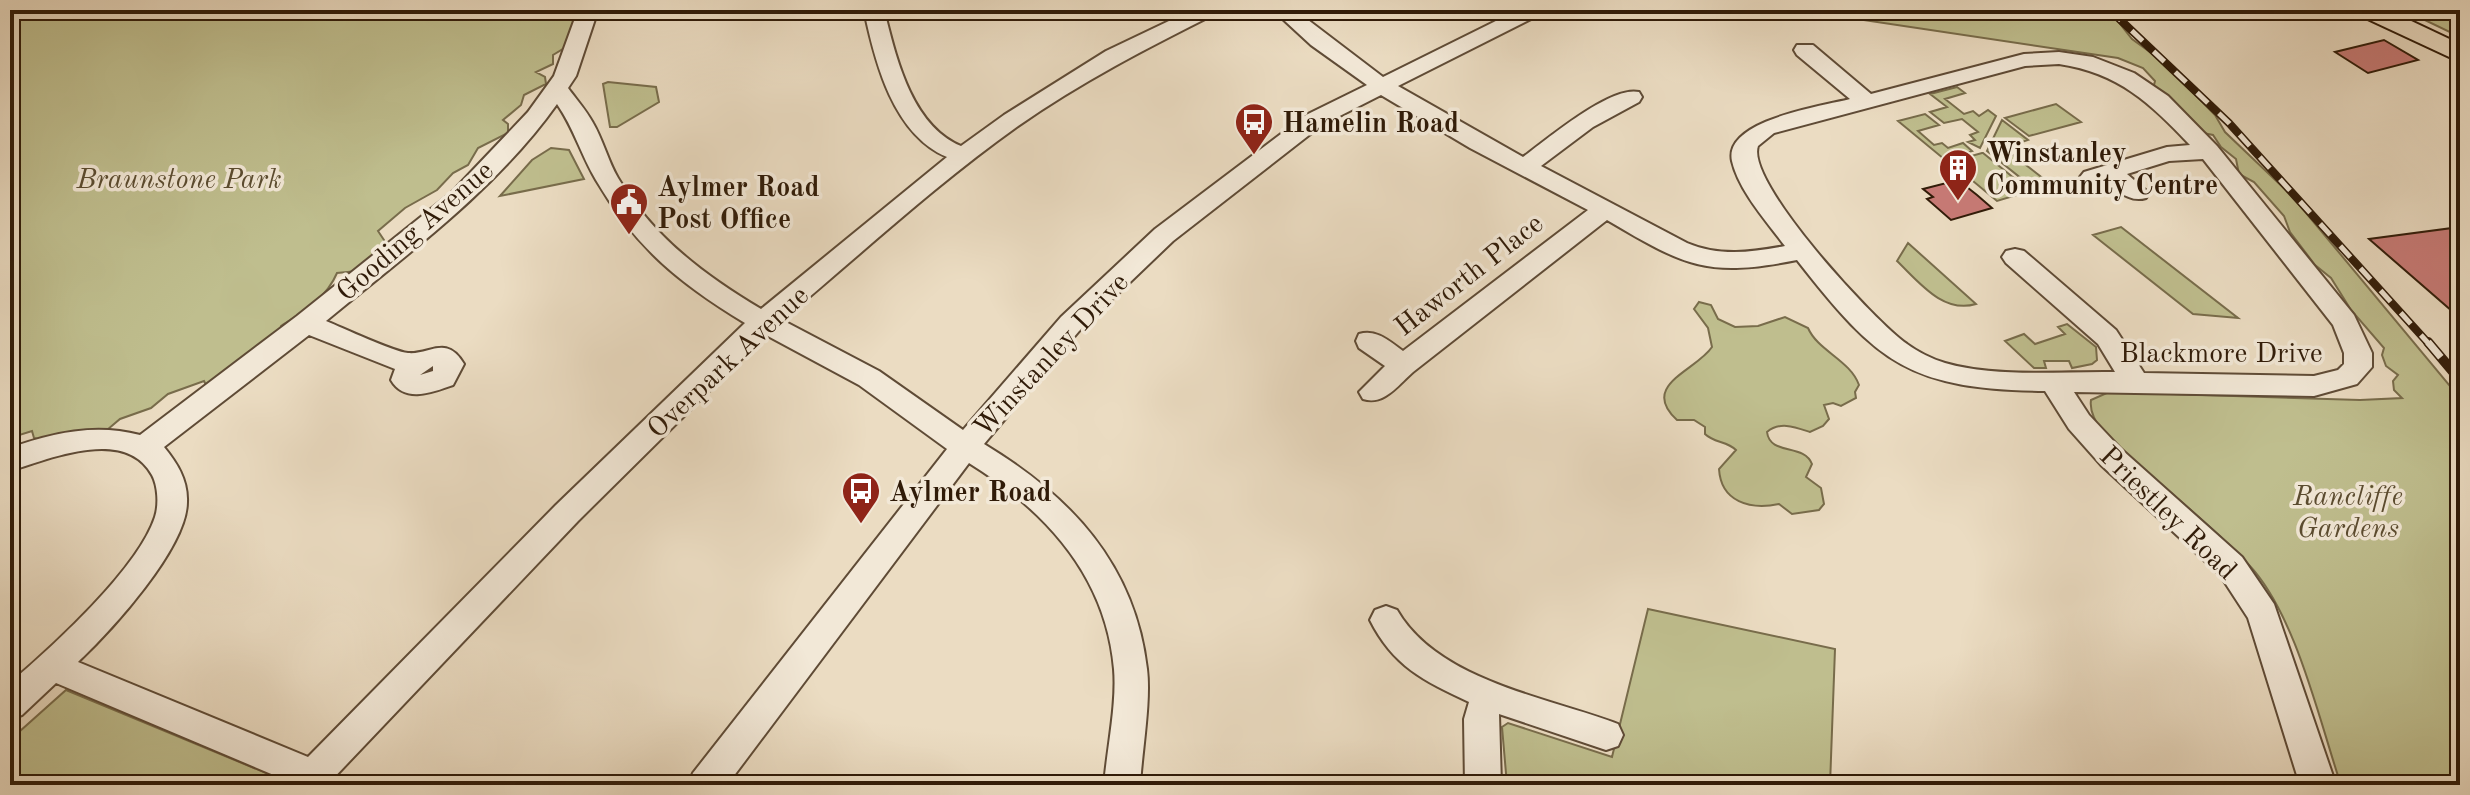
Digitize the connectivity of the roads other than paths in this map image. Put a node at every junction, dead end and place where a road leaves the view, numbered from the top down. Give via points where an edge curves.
1 (588, 10) edge
2 (874, 10) edge
3 (1208, 10) edge
4 (1283, 10) edge
5 (1534, 10) edge
6 (2368, 10) edge
7 (2460, 54) edge
8 (1804, 59) dead end
9 (1380, 86) junction
10 (557, 88) junction
11 (1631, 97) dead end
12 (1866, 101) junction
13 (2209, 151) junction
14 (963, 156) junction
15 (1524, 167) junction
16 (2137, 193) dead end
17 (1605, 209) junction
18 (1805, 250) junction
19 (2015, 257) dead end
20 (763, 322) junction
21 (306, 323) junction
22 (1369, 341) dead end
23 (411, 365) dead end
24 (1403, 365) junction
25 (2053, 381) junction
26 (2136, 383) junction
27 (1373, 392) dead end
28 (145, 446) junction
29 (965, 447) junction
30 (10, 460) edge
31 (1386, 620) dead end
32 (53, 667) junction
33 (1488, 695) junction
34 (10, 704) edge
35 (1606, 735) dead end
36 (309, 780) edge
37 (706, 785) edge
38 (1122, 785) edge
39 (1483, 785) edge
40 (2318, 785) edge

1 - 10 street, Gooding Avenue
2 - 14 street via 893,76 913,111 936,143
3 - 14 street, Overpark Avenue via 1114,56
4 - 9 street
5 - 9 street, Winstanley Drive
6 - 7 main road
8 - 12 street
9 - 15 street
9 - 29 street, Winstanley Drive via 1314,120 1164,235 1070,324
10 - 20 street via 633,218 703,286
10 - 21 street, Gooding Avenue via 461,197
11 - 15 street via 1585,122
12 - 13 street, Blackmore Drive via 2024,60 2059,58 2093,63 2126,78 2160,101
12 - 18 street, Blackmore Drive via 1766,128 1746,147 1743,159 1749,175
13 - 16 street via 2167,154 2100,174
13 - 26 street, Blackmore Drive via 2345,322 2358,367 2347,377 2314,386
14 - 20 street, Overpark Avenue
15 - 17 street
17 - 18 street via 1700,258 1733,262
17 - 24 street, Haworth Place
18 - 25 street, Blackmore Drive via 1877,333 1920,365 1967,378
19 - 26 street via 2107,337
20 - 29 street via 869,378
20 - 36 street, Overpark Avenue via 567,513
21 - 23 street, Gooding Avenue
21 - 28 street, Gooding Avenue
22 - 24 street, Haworth Place
24 - 27 street
25 - 26 street, Blackmore Drive
25 - 40 street, Priestley Road via 2079,422 2111,457 2231,566 2263,614
28 - 30 street via 109,438 76,441
28 - 32 street via 162,462 173,486 170,520 140,572
29 - 37 street, Winstanley Drive
29 - 38 street via 1042,500 1079,538 1105,579 1122,623 1131,671
31 - 33 street via 1390,636 1442,673
32 - 34 street
32 - 36 street
33 - 35 street
33 - 39 street via 1481,719

